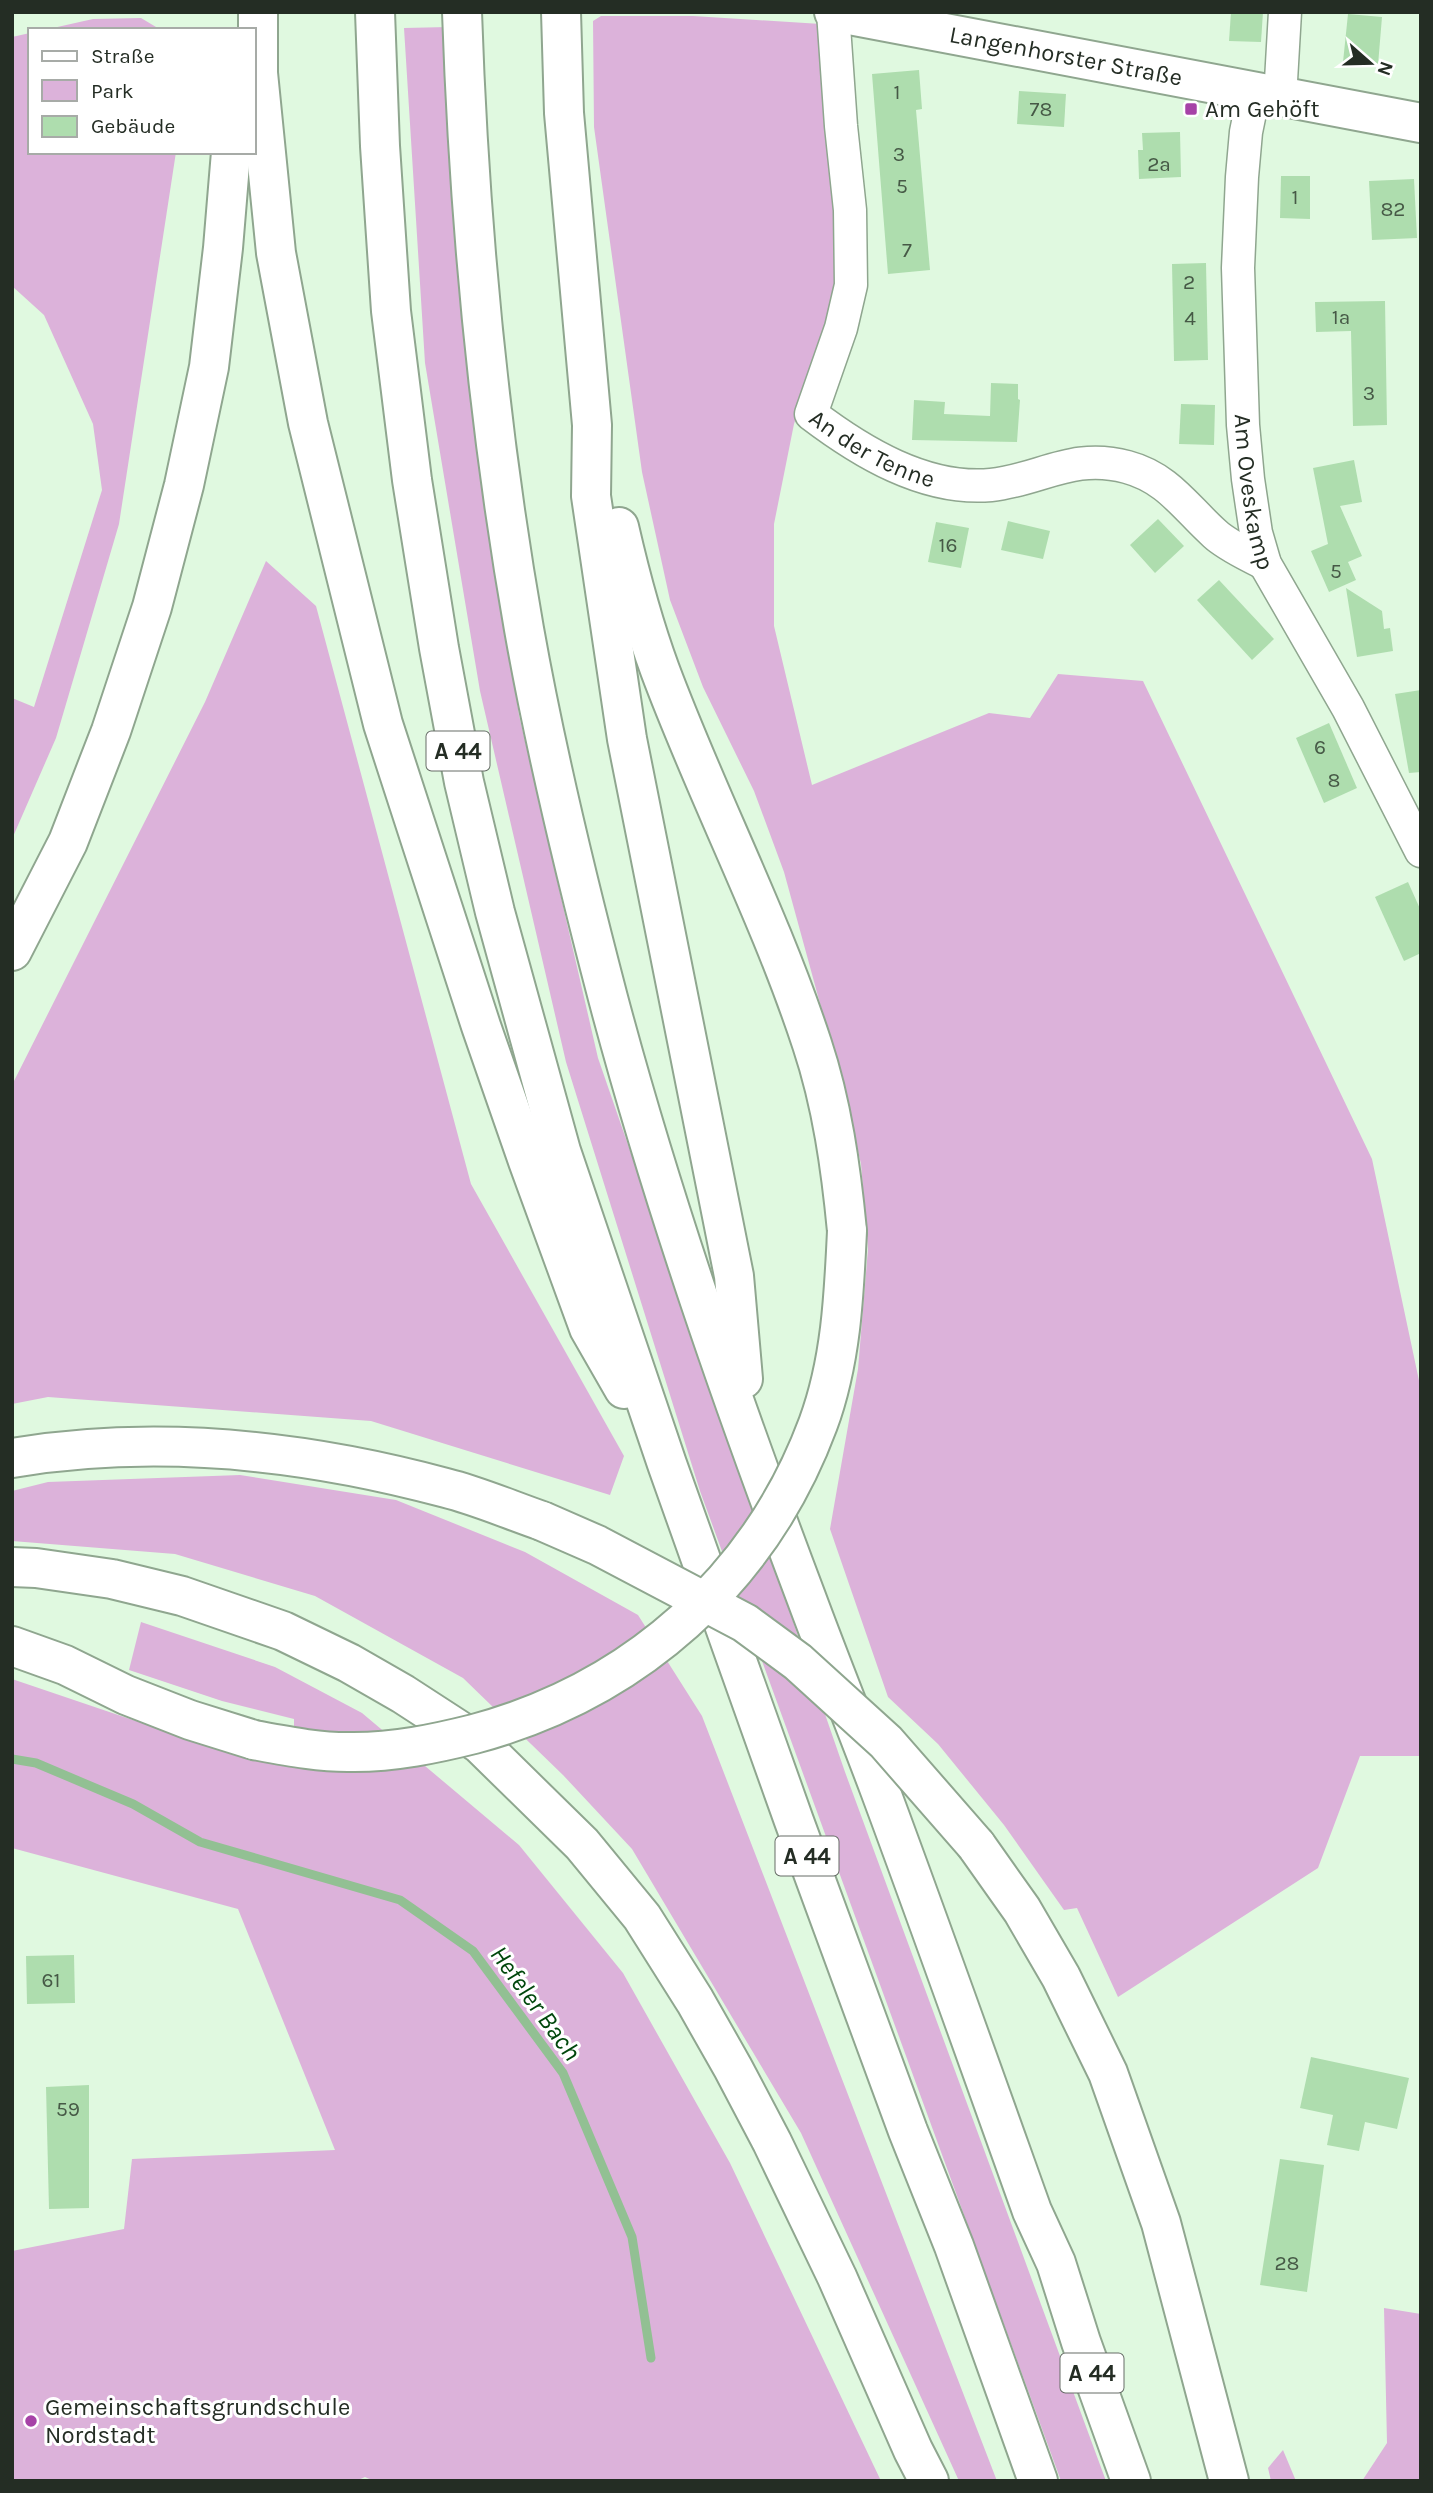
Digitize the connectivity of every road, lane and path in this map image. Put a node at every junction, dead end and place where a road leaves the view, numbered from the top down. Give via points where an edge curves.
1 (258, 12) edge
2 (375, 12) edge
3 (462, 12) edge
4 (561, 12) edge
5 (833, 12) edge
6 (1285, 12) edge
7 (1267, 95) junction
8 (1421, 123) edge
9 (231, 154) edge
10 (592, 425) junction
11 (1265, 564) junction
12 (1421, 851) edge
13 (12, 951) edge
14 (748, 1437) junction
15 (12, 1458) edge
16 (667, 1464) junction
17 (12, 1567) edge
18 (12, 1646) edge
19 (929, 2481) edge
20 (1038, 2481) edge
21 (1132, 2481) edge
22 (1229, 2481) edge

1 - 16 main road via 258,73 276,253 309,423 383,724 481,1026 589,1328
2 - 16 main road, A 44 via 391,311 412,480 464,782 561,1151
3 - 14 main road, A 44 via 479,301 524,631 610,1004 644,1123
4 - 10 main road via 564,113
5 - 7 main road, Langenhorster Straße
5 - 11 street, An der Tenne via 850,210 851,285 811,414 846,440 890,463 955,485 992,485 1074,465 1127,467 1175,492 1217,536
6 - 7 street
7 - 8 main road, Langenhorster Straße
7 - 11 street, Am Oveskamp via 1246,132 1238,268 1243,425 1256,533
9 - 13 main road via 209,367 152,607 68,842
10 - 14 main road via 591,496 627,739 734,1276
10 - 18 main road, bridge via 660,669 762,910 813,1046 841,1169 847,1231 844,1313 830,1387 803,1458 776,1513 740,1562 656,1647 555,1707 439,1743 351,1752 254,1740 190,1720
11 - 12 street, Am Oveskamp via 1348,708
14 - 21 main road, A 44 via 1032,2211 1056,2263
15 - 22 main road, bridge via 97,1447 252,1451 350,1465 448,1488 597,1545 746,1623 798,1662 886,1742 976,1845 1061,1977 1108,2073 1161,2223
16 - 20 main road, A 44
17 - 19 main road via 112,1579 182,1595 283,1631 349,1663 480,1744 582,1844 642,1917 733,2068 837,2277

